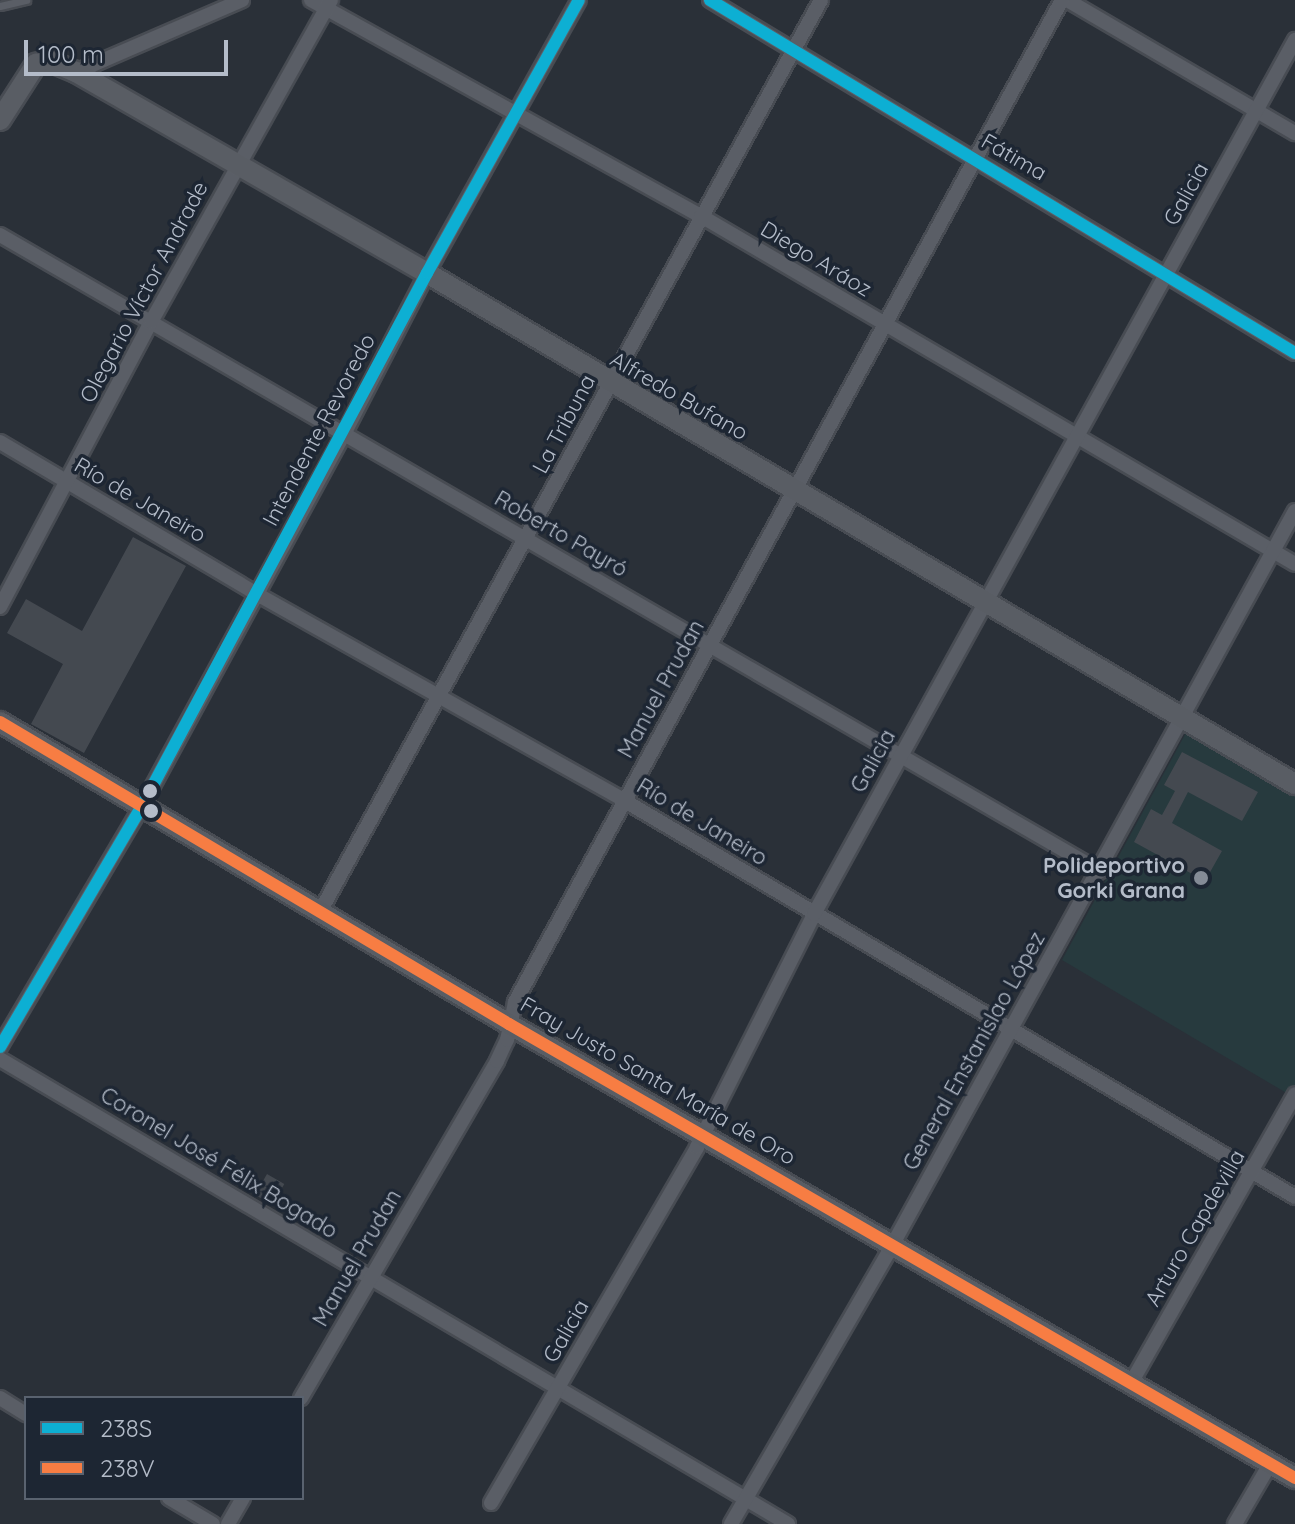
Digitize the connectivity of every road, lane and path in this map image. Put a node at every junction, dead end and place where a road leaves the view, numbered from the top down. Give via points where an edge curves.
1 (26, 0) edge
2 (242, 0) edge
3 (311, 0) edge
4 (579, 0) edge
5 (710, 0) edge
6 (821, 0) edge
7 (1065, 0) edge
8 (329, 4) edge
9 (0, 6) edge
10 (1295, 40) edge
11 (793, 52) junction
12 (76, 72) junction
13 (1257, 110) junction
14 (518, 111) junction
15 (2, 114) edge
16 (1295, 133) edge
17 (973, 159) junction
18 (238, 166) junction
19 (701, 216) junction
20 (0, 235) edge
21 (427, 273) junction
22 (1168, 273) junction
23 (151, 322) junction
24 (884, 326) junction
25 (1295, 353) edge
26 (611, 384) junction
27 (344, 434) junction
28 (1077, 437) junction
29 (0, 442) edge
30 (68, 483) junction
31 (795, 490) junction
32 (1295, 511) edge
33 (526, 541) junction
34 (1274, 552) junction
35 (1295, 564) edge
36 (255, 593) junction
37 (985, 602) junction
38 (0, 607) edge
39 (710, 645) junction
40 (440, 699) junction
41 (1180, 717) junction
42 (0, 722) edge
43 (900, 756) junction
44 (1295, 784) edge
45 (625, 801) junction
46 (143, 804) junction
47 (1100, 871) junction
48 (321, 910) junction
49 (814, 914) junction
50 (509, 1024) junction
51 (1010, 1030) junction
52 (0, 1047) edge
53 (0, 1059) edge
54 (1295, 1094) edge
55 (702, 1133) junction
56 (1253, 1171) junction
57 (1295, 1197) edge
58 (893, 1244) junction
59 (371, 1279) junction
60 (1131, 1383) junction
61 (557, 1390) junction
62 (302, 1396) edge
63 (0, 1398) edge
64 (24, 1413) edge
65 (1270, 1464) junction
66 (1295, 1478) edge
67 (745, 1499) junction
68 (172, 1500) edge
69 (242, 1500) edge
70 (491, 1503) dead end
71 (213, 1524) edge
72 (228, 1524) edge
73 (731, 1524) edge
74 (788, 1524) edge
75 (1235, 1524) edge

1 - 9 lane
2 - 12 street
3 - 8 street, Diego Aráoz
4 - 14 street, Intendente Revoredo
5 - 11 street, Fátima
6 - 11 street, La Tribuna
7 - 13 street
7 - 17 street, Manuel Prudan
8 - 14 street, Diego Aráoz
8 - 18 street, Olegario Víctor Andrade
10 - 13 street, Galicia
11 - 17 street, Fátima
11 - 19 street, La Tribuna
12 - 15 street, Alfredo Bufano via 52,62 36,64
12 - 18 street, Alfredo Bufano
13 - 16 street
13 - 22 street, Galicia
14 - 19 street, Diego Aráoz
14 - 21 street, Intendente Revoredo
17 - 22 street, Fátima
17 - 24 street, Manuel Prudan
18 - 21 street, Alfredo Bufano
18 - 23 street, Olegario Víctor Andrade
19 - 24 street, Diego Aráoz
19 - 26 street, La Tribuna
20 - 23 street, Roberto Payró
21 - 26 street, Alfredo Bufano
21 - 27 street, Intendente Revoredo
22 - 25 street, Fátima
22 - 28 street, Galicia
23 - 27 street, Roberto Payró
23 - 30 street, Olegario Víctor Andrade
24 - 28 street, Diego Aráoz
24 - 31 street, Manuel Prudan
26 - 31 street, Alfredo Bufano
26 - 33 street, La Tribuna
27 - 33 street, Roberto Payró
27 - 36 street, Intendente Revoredo
28 - 34 street, Diego Aráoz
28 - 37 street, Galicia
29 - 30 street, Río de Janeiro
30 - 36 street, Río de Janeiro
30 - 38 street, Olegario Víctor Andrade
31 - 37 street, Alfredo Bufano
31 - 39 street, Manuel Prudan
32 - 34 street, General Enstanislao López
33 - 39 street, Roberto Payró
33 - 40 street, La Tribuna
34 - 35 street, Diego Aráoz
34 - 41 street, General Enstanislao López
36 - 40 street, Río de Janeiro
36 - 46 street, Intendente Revoredo
37 - 41 street, Alfredo Bufano
37 - 43 street, Galicia
39 - 43 street, Roberto Payró
39 - 45 street, Manuel Prudan
40 - 45 street, Río de Janeiro
40 - 48 street, La Tribuna
41 - 44 street, Alfredo Bufano
41 - 47 street, General Enstanislao López
42 - 46 street, Fray Justo Santa María de Oro
43 - 47 street, Roberto Payró
43 - 49 street, Galicia
45 - 49 street, Río de Janeiro
45 - 50 street, Manuel Prudan via 515,1002
46 - 48 street, Fray Justo Santa María de Oro
46 - 52 street, Intendente Revoredo
47 - 51 street, General Enstanislao López
48 - 50 street, Fray Justo Santa María de Oro
49 - 51 street, Río de Janeiro
49 - 55 street, Galicia
50 - 55 street, Fray Justo Santa María de Oro
50 - 59 street, Manuel Prudan via 497,1061
51 - 56 street, Río de Janeiro
51 - 58 street, General Enstanislao López
53 - 59 street, Coronel José Félix Bogado
54 - 56 street, Arturo Capdevilla
55 - 58 street, Fray Justo Santa María de Oro
55 - 61 street, Galicia
56 - 57 street, Río de Janeiro
56 - 60 street, Arturo Capdevilla
58 - 60 street, Fray Justo Santa María de Oro
58 - 67 street, General Enstanislao López
59 - 61 street, Coronel José Félix Bogado
59 - 62 street, Manuel Prudan
60 - 65 street, Fray Justo Santa María de Oro
61 - 67 street, Coronel José Félix Bogado
61 - 70 street, Galicia
63 - 64 street
65 - 66 street, Fray Justo Santa María de Oro
65 - 75 street
67 - 73 street, General Enstanislao López
67 - 74 street, Coronel José Félix Bogado
68 - 71 street
69 - 72 street

